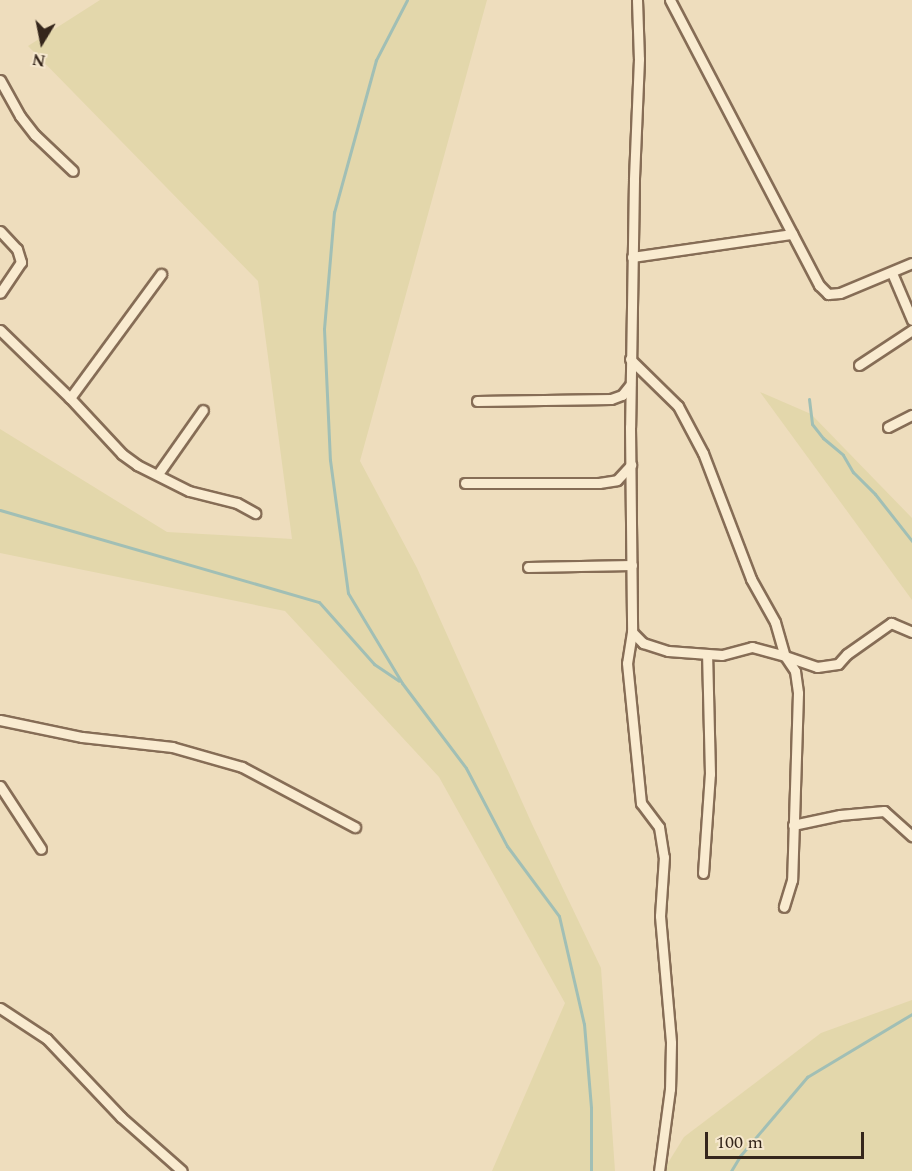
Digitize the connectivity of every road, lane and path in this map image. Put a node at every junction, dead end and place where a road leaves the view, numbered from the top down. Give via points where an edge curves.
1 (637, 0) edge
2 (670, 0) edge
3 (0, 80) edge
4 (73, 171) dead end
5 (0, 231) edge
6 (792, 234) junction
7 (632, 256) junction
8 (912, 263) edge
9 (892, 273) junction
10 (161, 274) dead end
11 (0, 293) edge
12 (912, 320) edge
13 (0, 330) edge
14 (912, 330) edge
15 (630, 359) junction
16 (859, 365) dead end
17 (630, 385) junction
18 (70, 398) junction
19 (477, 401) dead end
20 (203, 410) dead end
21 (912, 415) edge
22 (888, 427) dead end
23 (631, 465) junction
24 (158, 474) junction
25 (465, 483) dead end
26 (255, 513) dead end
27 (632, 565) junction
28 (528, 567) dead end
29 (632, 632) junction
30 (912, 632) edge
31 (707, 655) junction
32 (785, 656) junction
33 (0, 720) edge
34 (0, 786) edge
35 (793, 825) junction
36 (355, 827) dead end
37 (912, 836) edge
38 (41, 849) dead end
39 (703, 873) dead end
40 (784, 907) dead end
41 (0, 1008) edge
42 (182, 1171) edge
43 (659, 1171) edge

1 - 7 street via 639,59
2 - 6 street
3 - 4 street via 35,135
5 - 11 street via 17,249 21,262
6 - 7 street
6 - 9 street via 819,285 828,294
7 - 15 street
8 - 9 street
9 - 12 street
10 - 18 street
13 - 18 street
14 - 16 street
15 - 17 street
15 - 32 street via 678,405 698,443 751,579 775,622
17 - 19 street via 622,395 611,399
17 - 23 street
18 - 24 street via 122,454
20 - 24 street
21 - 22 street
23 - 25 street via 617,480 599,483
23 - 27 street
24 - 26 street via 189,490
27 - 28 street
27 - 29 street
29 - 31 street via 643,643 668,651
29 - 43 street via 627,663 640,803 659,827 664,856 660,915 671,1043 670,1089
30 - 32 street via 891,623 837,664 817,668
31 - 32 street via 752,647
31 - 39 street via 710,774
32 - 35 street via 795,671 798,693
33 - 36 street via 82,737 172,747 242,767
34 - 38 street
35 - 37 street via 884,811
35 - 40 street via 792,880
41 - 42 street via 47,1039 121,1118

